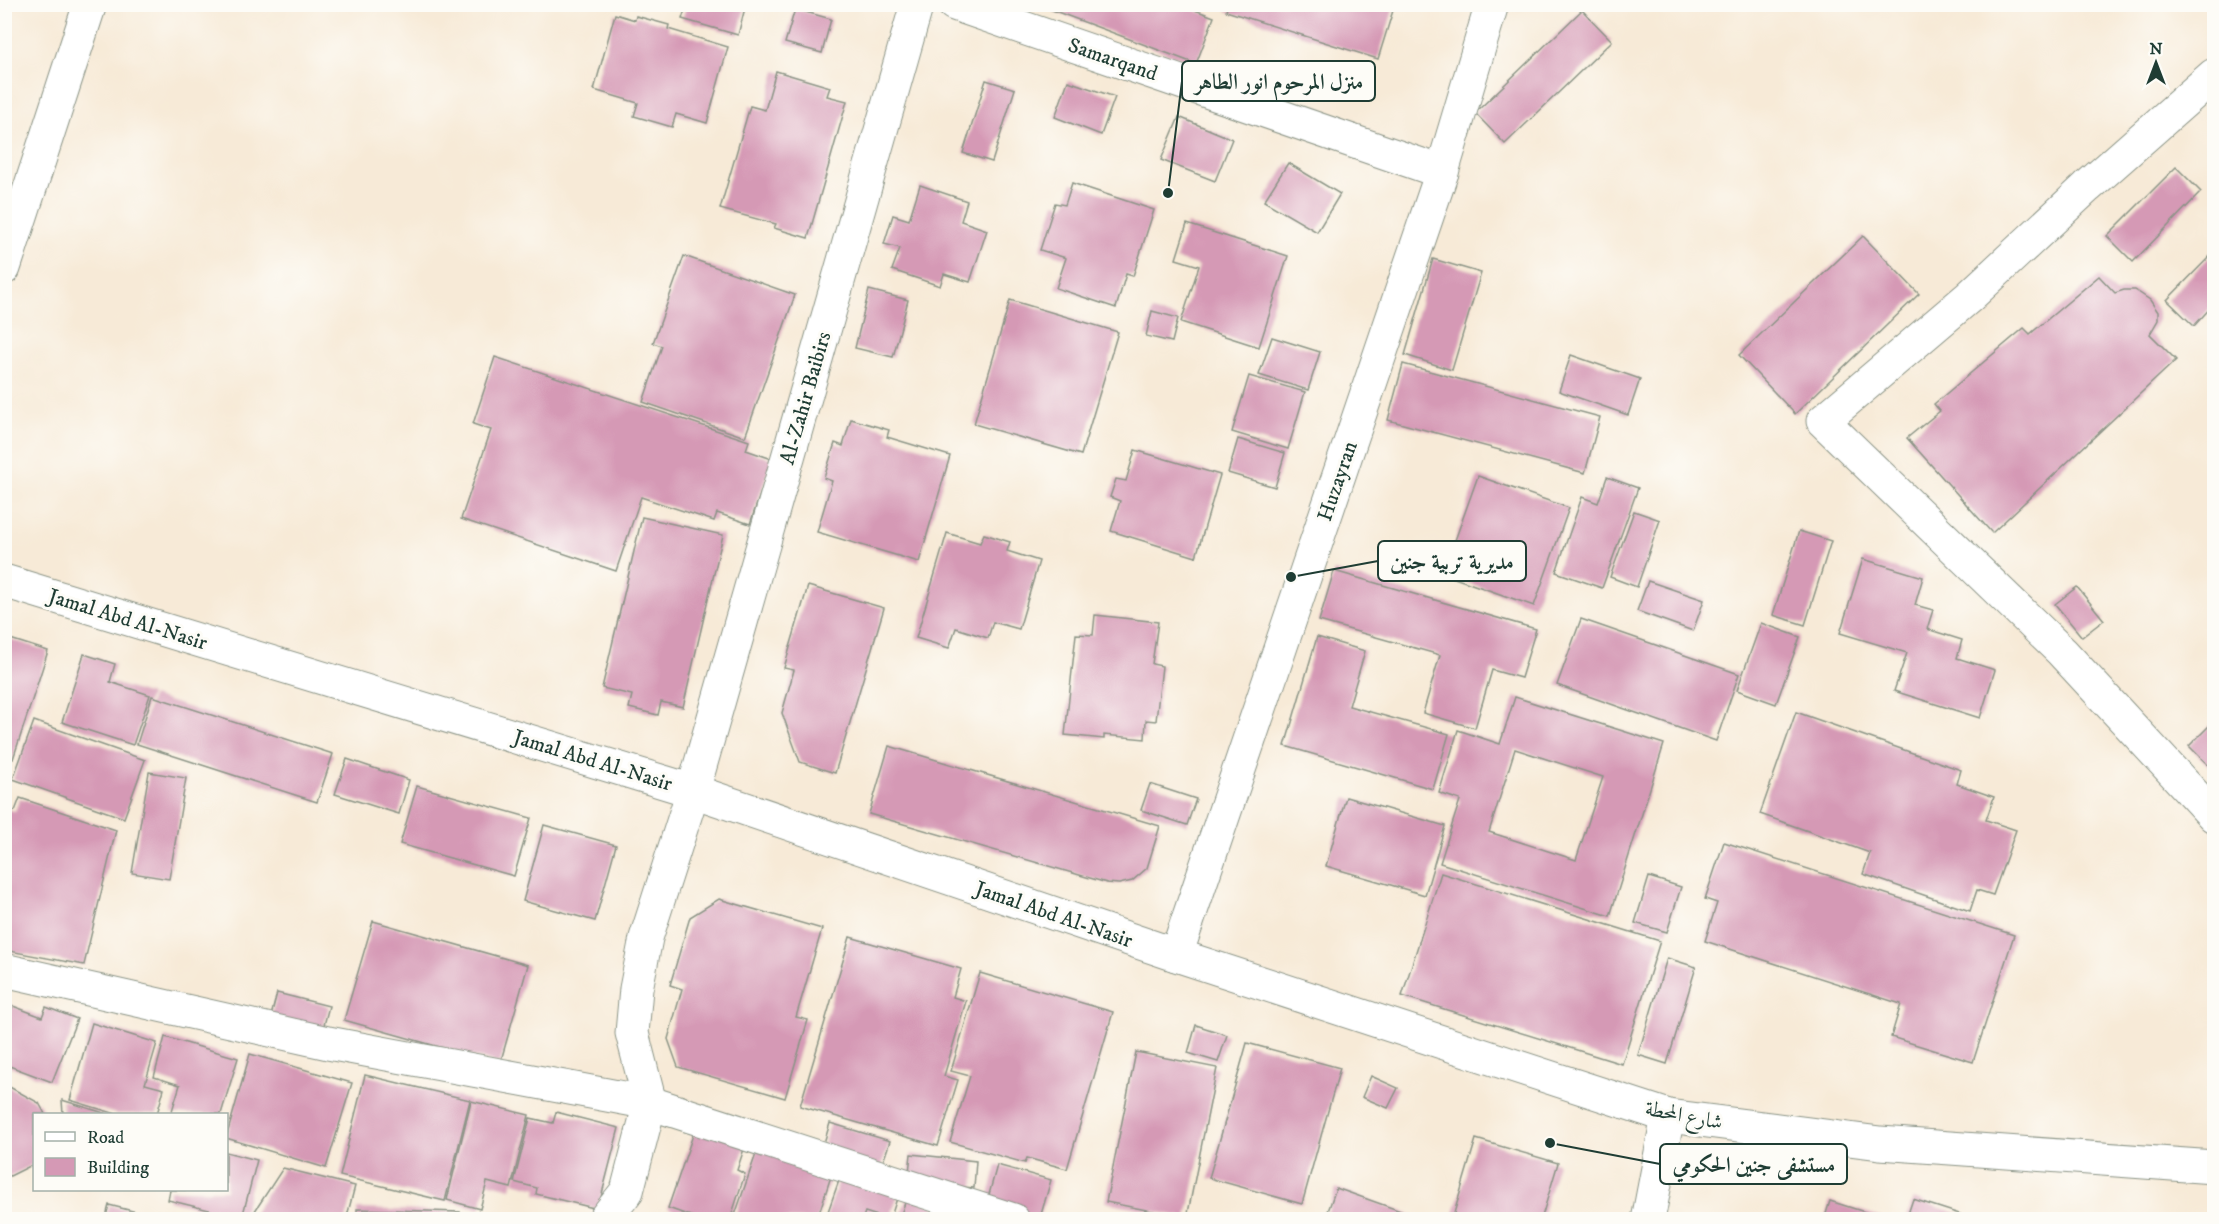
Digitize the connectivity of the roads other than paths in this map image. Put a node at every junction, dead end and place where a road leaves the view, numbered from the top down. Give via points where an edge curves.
1 (90, 4) edge
2 (917, 4) edge
3 (954, 4) edge
4 (1492, 4) edge
5 (2214, 75) edge
6 (1443, 172) junction
7 (4, 268) edge
8 (4, 581) edge
9 (693, 791) junction
10 (2214, 816) edge
11 (1176, 955) junction
12 (4, 970) edge
13 (650, 1103) junction
14 (1668, 1116) junction
15 (2214, 1167) edge
16 (604, 1220) edge
17 (1013, 1220) edge
18 (1648, 1220) edge

1 - 7 street
2 - 9 street, Al-Zahir Baibirs
3 - 6 street, Samarqand
4 - 6 street, Huzayran
5 - 10 street via 1969,297 1823,421 2061,652
6 - 11 street, Huzayran
8 - 9 street, Jamal Abd Al-Nasir
9 - 11 street, Jamal Abd Al-Nasir
9 - 13 street, Al-Zahir Baibirs via 646,938 636,989 632,1033
11 - 14 street, شارع المحطة
12 - 13 street via 328,1042
13 - 16 street via 627,1191
13 - 17 street
14 - 15 street, شارع المحطة via 1880,1143
14 - 18 street

